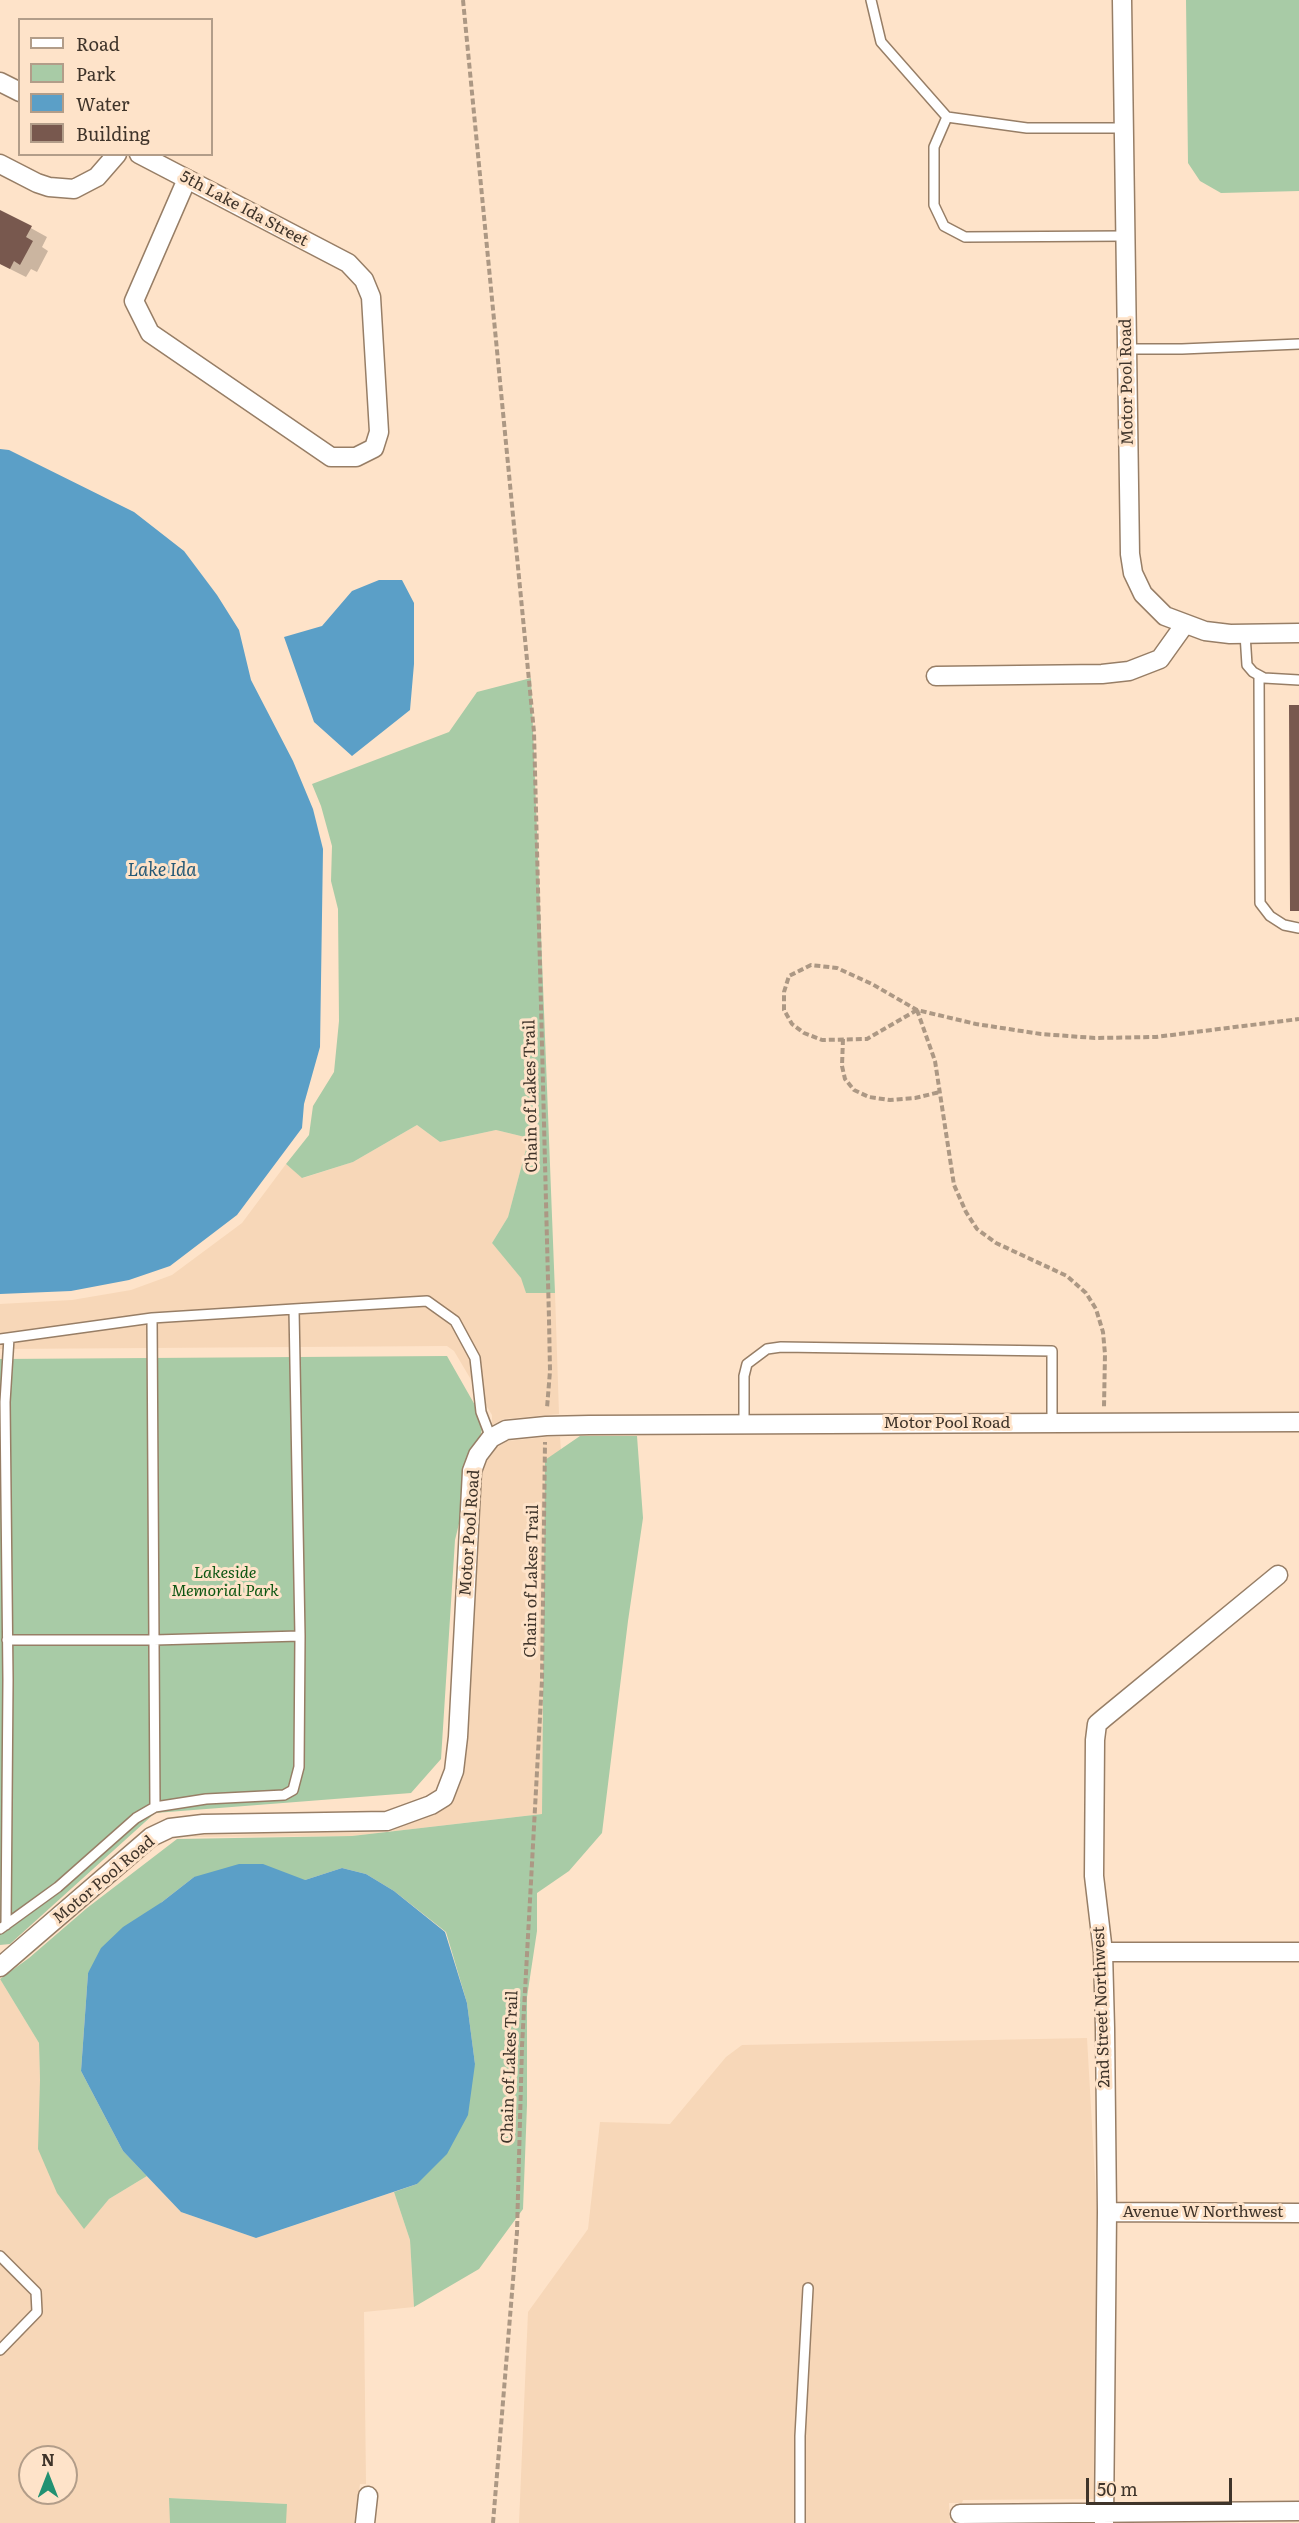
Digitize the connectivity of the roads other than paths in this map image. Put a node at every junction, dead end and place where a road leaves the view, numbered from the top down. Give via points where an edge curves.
1 (871, 0) edge
2 (1122, 0) edge
3 (0, 82) edge
4 (18, 91) edge
5 (947, 117) junction
6 (1123, 128) junction
7 (115, 156) edge
8 (144, 156) edge
9 (0, 164) edge
10 (187, 179) junction
11 (1125, 236) junction
12 (1299, 344) edge
13 (1126, 349) junction
14 (1185, 624) junction
15 (1299, 633) edge
16 (1245, 634) junction
17 (936, 676) dead end
18 (1259, 676) junction
19 (1299, 680) edge
20 (1299, 928) edge
21 (294, 1309) junction
22 (152, 1318) junction
23 (4, 1339) edge
24 (1299, 1422) edge
25 (1052, 1423) junction
26 (744, 1424) junction
27 (491, 1438) junction
28 (1278, 1575) dead end
29 (300, 1636) junction
30 (7, 1640) junction
31 (154, 1640) junction
32 (155, 1807) junction
33 (3, 1927) edge
34 (1103, 1952) junction
35 (1299, 1952) edge
36 (0, 1967) edge
37 (1107, 2212) junction
38 (1299, 2213) edge
39 (0, 2256) edge
40 (808, 2288) dead end
41 (0, 2350) edge
42 (368, 2496) dead end
43 (1299, 2511) edge
44 (960, 2514) dead end
45 (1104, 2517) edge
46 (365, 2523) edge
47 (800, 2523) edge

1 - 5 lane via 880,42
2 - 6 street, Motor Pool Road
3 - 4 street
5 - 6 lane via 1027,128
5 - 11 lane via 934,147 934,205 944,226 965,237
6 - 11 street, Motor Pool Road
7 - 9 street via 97,177 74,189 37,183
8 - 10 street, 5th Lake Ida Street
10 - 10 street, 5th Lake Ida Street via 348,263 364,280 371,297 380,432 374,448 356,458 331,457 150,333 134,301
11 - 13 street, Motor Pool Road
12 - 13 lane
13 - 14 street, Motor Pool Road via 1133,573 1143,594 1165,616
14 - 16 street, Motor Pool Road via 1205,631
14 - 17 street via 1160,659 1129,671
15 - 16 street, Motor Pool Road
16 - 18 lane via 1248,665
18 - 19 lane
18 - 20 lane via 1260,903 1284,925
21 - 22 lane
21 - 27 lane via 427,1301 455,1321 475,1358 481,1412
21 - 29 lane
22 - 23 lane
22 - 31 lane
23 - 30 lane
24 - 25 street, Motor Pool Road
25 - 26 street, Motor Pool Road
25 - 26 lane via 1052,1351 781,1347 767,1349 747,1364
26 - 27 street, Motor Pool Road via 546,1426 506,1430
27 - 36 street, Motor Pool Road via 472,1471 458,1737 454,1771 444,1797 387,1821 170,1828 151,1837
28 - 34 street, 2nd Street Northwest via 1097,1724 1094,1876
29 - 31 lane
29 - 32 lane via 299,1767 293,1790 284,1795 206,1798
30 - 31 lane
30 - 33 lane
31 - 32 lane
32 - 33 lane via 136,1818 58,1887
34 - 35 street
34 - 37 street, 2nd Street Northwest
37 - 38 street, Avenue W Northwest
37 - 45 street, 2nd Street Northwest
39 - 41 lane via 36,2292 37,2312
40 - 47 lane
42 - 46 street
43 - 45 street
44 - 45 street

